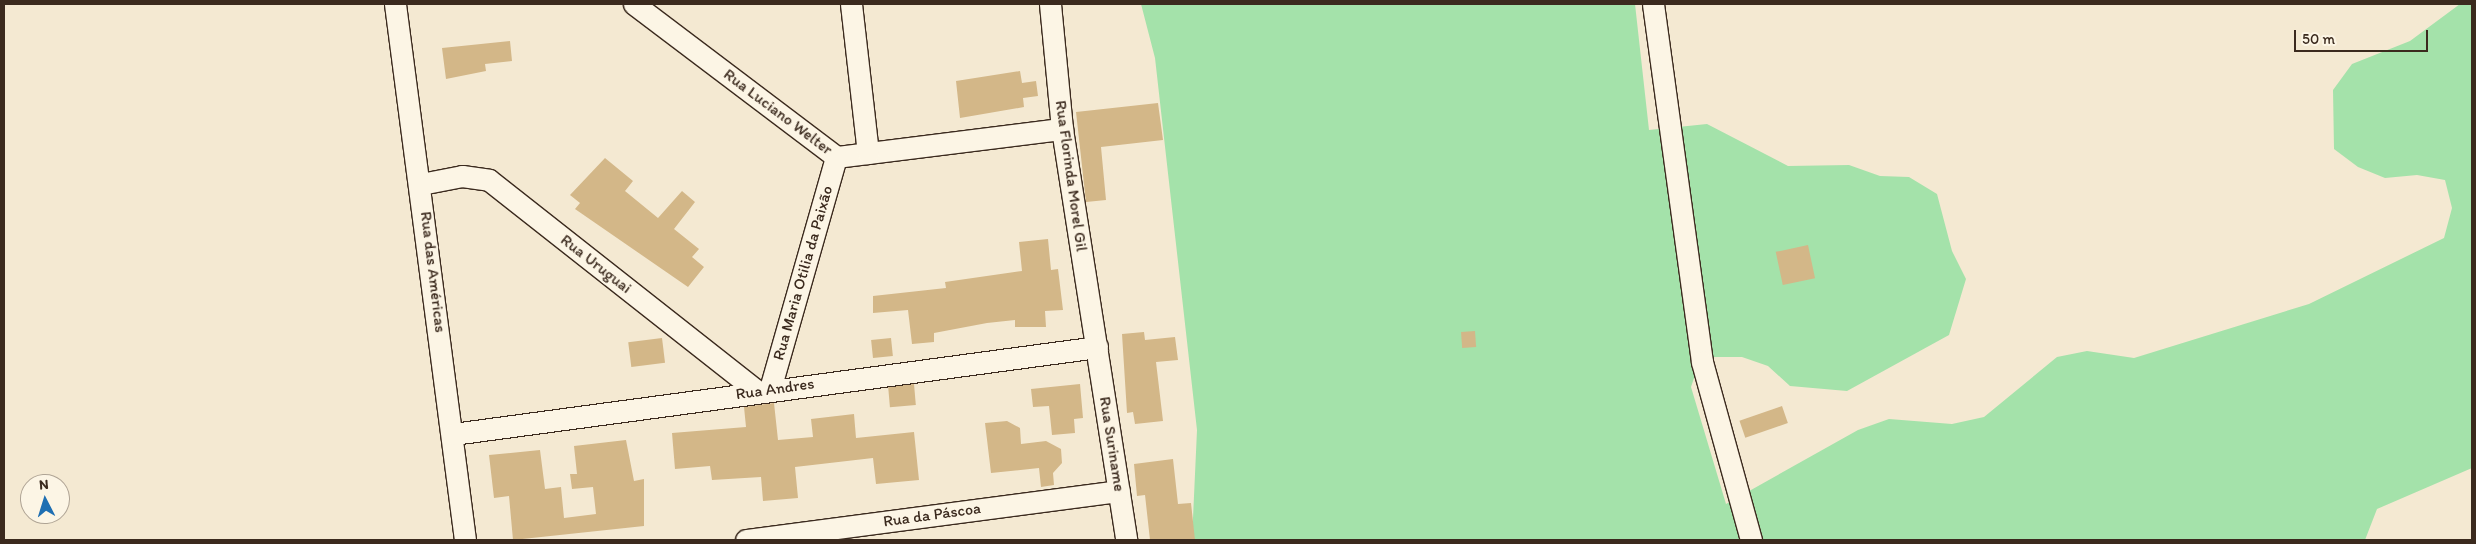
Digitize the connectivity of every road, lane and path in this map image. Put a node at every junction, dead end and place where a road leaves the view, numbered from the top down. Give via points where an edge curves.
1 (396, 4) edge
2 (634, 4) edge
3 (851, 4) edge
4 (1050, 4) edge
5 (1653, 4) edge
6 (1062, 129) junction
7 (868, 153) junction
8 (836, 157) junction
9 (421, 184) junction
10 (1097, 347) junction
11 (764, 390) junction
12 (454, 434) junction
13 (1119, 491) junction
14 (465, 540) edge
15 (746, 540) edge
16 (1126, 540) edge
17 (1751, 540) edge

1 - 9 street, Rua das Américas
2 - 8 street, Rua Luciano Welter
3 - 7 street
4 - 6 street, Rua Florinda Morel Gil
5 - 17 street via 1702,362
6 - 7 street, Rua Luciano Welter
6 - 10 street, Rua Florinda Morel Gil
7 - 8 street, Rua Luciano Welter
8 - 11 street, Rua Maria Otilia da Paixão
9 - 11 street, Rua Uruguai via 462,176 489,180
9 - 12 street, Rua das Américas
10 - 11 street, Rua Andres
10 - 13 street, Rua Suriname
11 - 12 street, Rua Andres
12 - 14 street, Rua das Américas
13 - 15 street, Rua da Páscoa
13 - 16 street, Rua Suriname

